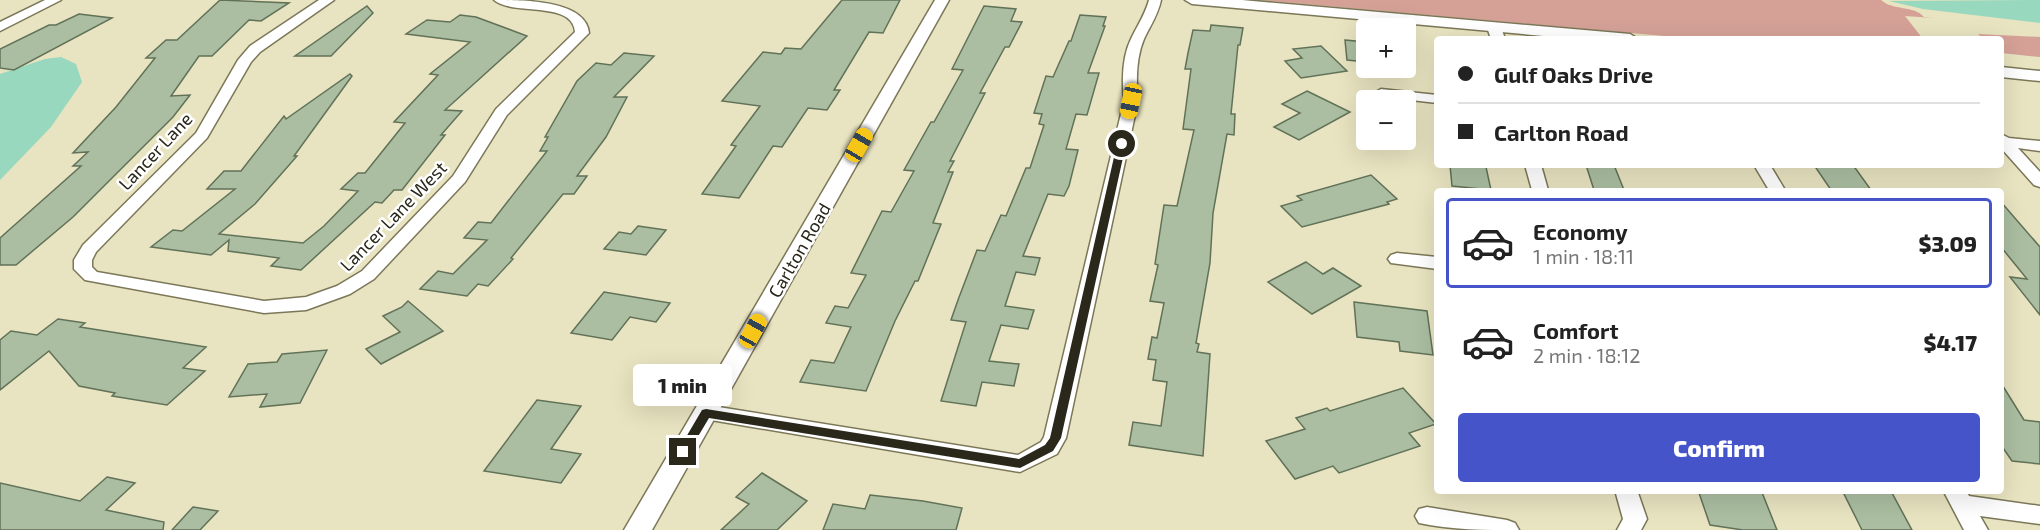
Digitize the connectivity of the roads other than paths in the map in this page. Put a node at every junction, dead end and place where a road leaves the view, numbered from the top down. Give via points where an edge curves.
1 (55, 0) edge
2 (328, 0) edge
3 (500, 0) edge
4 (942, 0) edge
5 (1155, 0) edge
6 (1192, 0) edge
7 (0, 27) edge
8 (1496, 33) edge
9 (1563, 36) edge
10 (2004, 72) edge
11 (2040, 76) edge
12 (1416, 97) edge
13 (1434, 99) edge
14 (2004, 141) edge
15 (2004, 143) edge
16 (2040, 146) edge
17 (1534, 168) edge
18 (1764, 168) edge
19 (2040, 182) edge
20 (1539, 188) edge
21 (1776, 188) edge
22 (1397, 259) dead end
23 (1434, 263) edge
24 (102, 279) joint
25 (706, 413) junction
26 (1627, 494) edge
27 (1957, 497) edge
28 (2040, 515) edge
29 (1427, 516) dead end
30 (1632, 525) edge
31 (638, 530) edge
32 (1507, 530) edge
33 (1976, 530) edge

1 - 7 street
2 - 24 street, Lancer Lane via 250,54 202,135 89,249 83,269
3 - 24 street, Lancer Lane West via 562,6 576,12 584,26 582,33 501,112 459,179 353,286 311,304 272,308
4 - 25 street, Carlton Road
5 - 25 street via 1136,42 1129,81 1132,95 1055,438 1049,448 1020,464
6 - 8 street
8 - 9 street
10 - 11 street
12 - 13 street
14 - 16 street
15 - 19 street
17 - 20 street
18 - 21 street
22 - 23 street
25 - 31 street, Carlton Road
26 - 30 street
27 - 28 street
27 - 33 street
29 - 32 street

